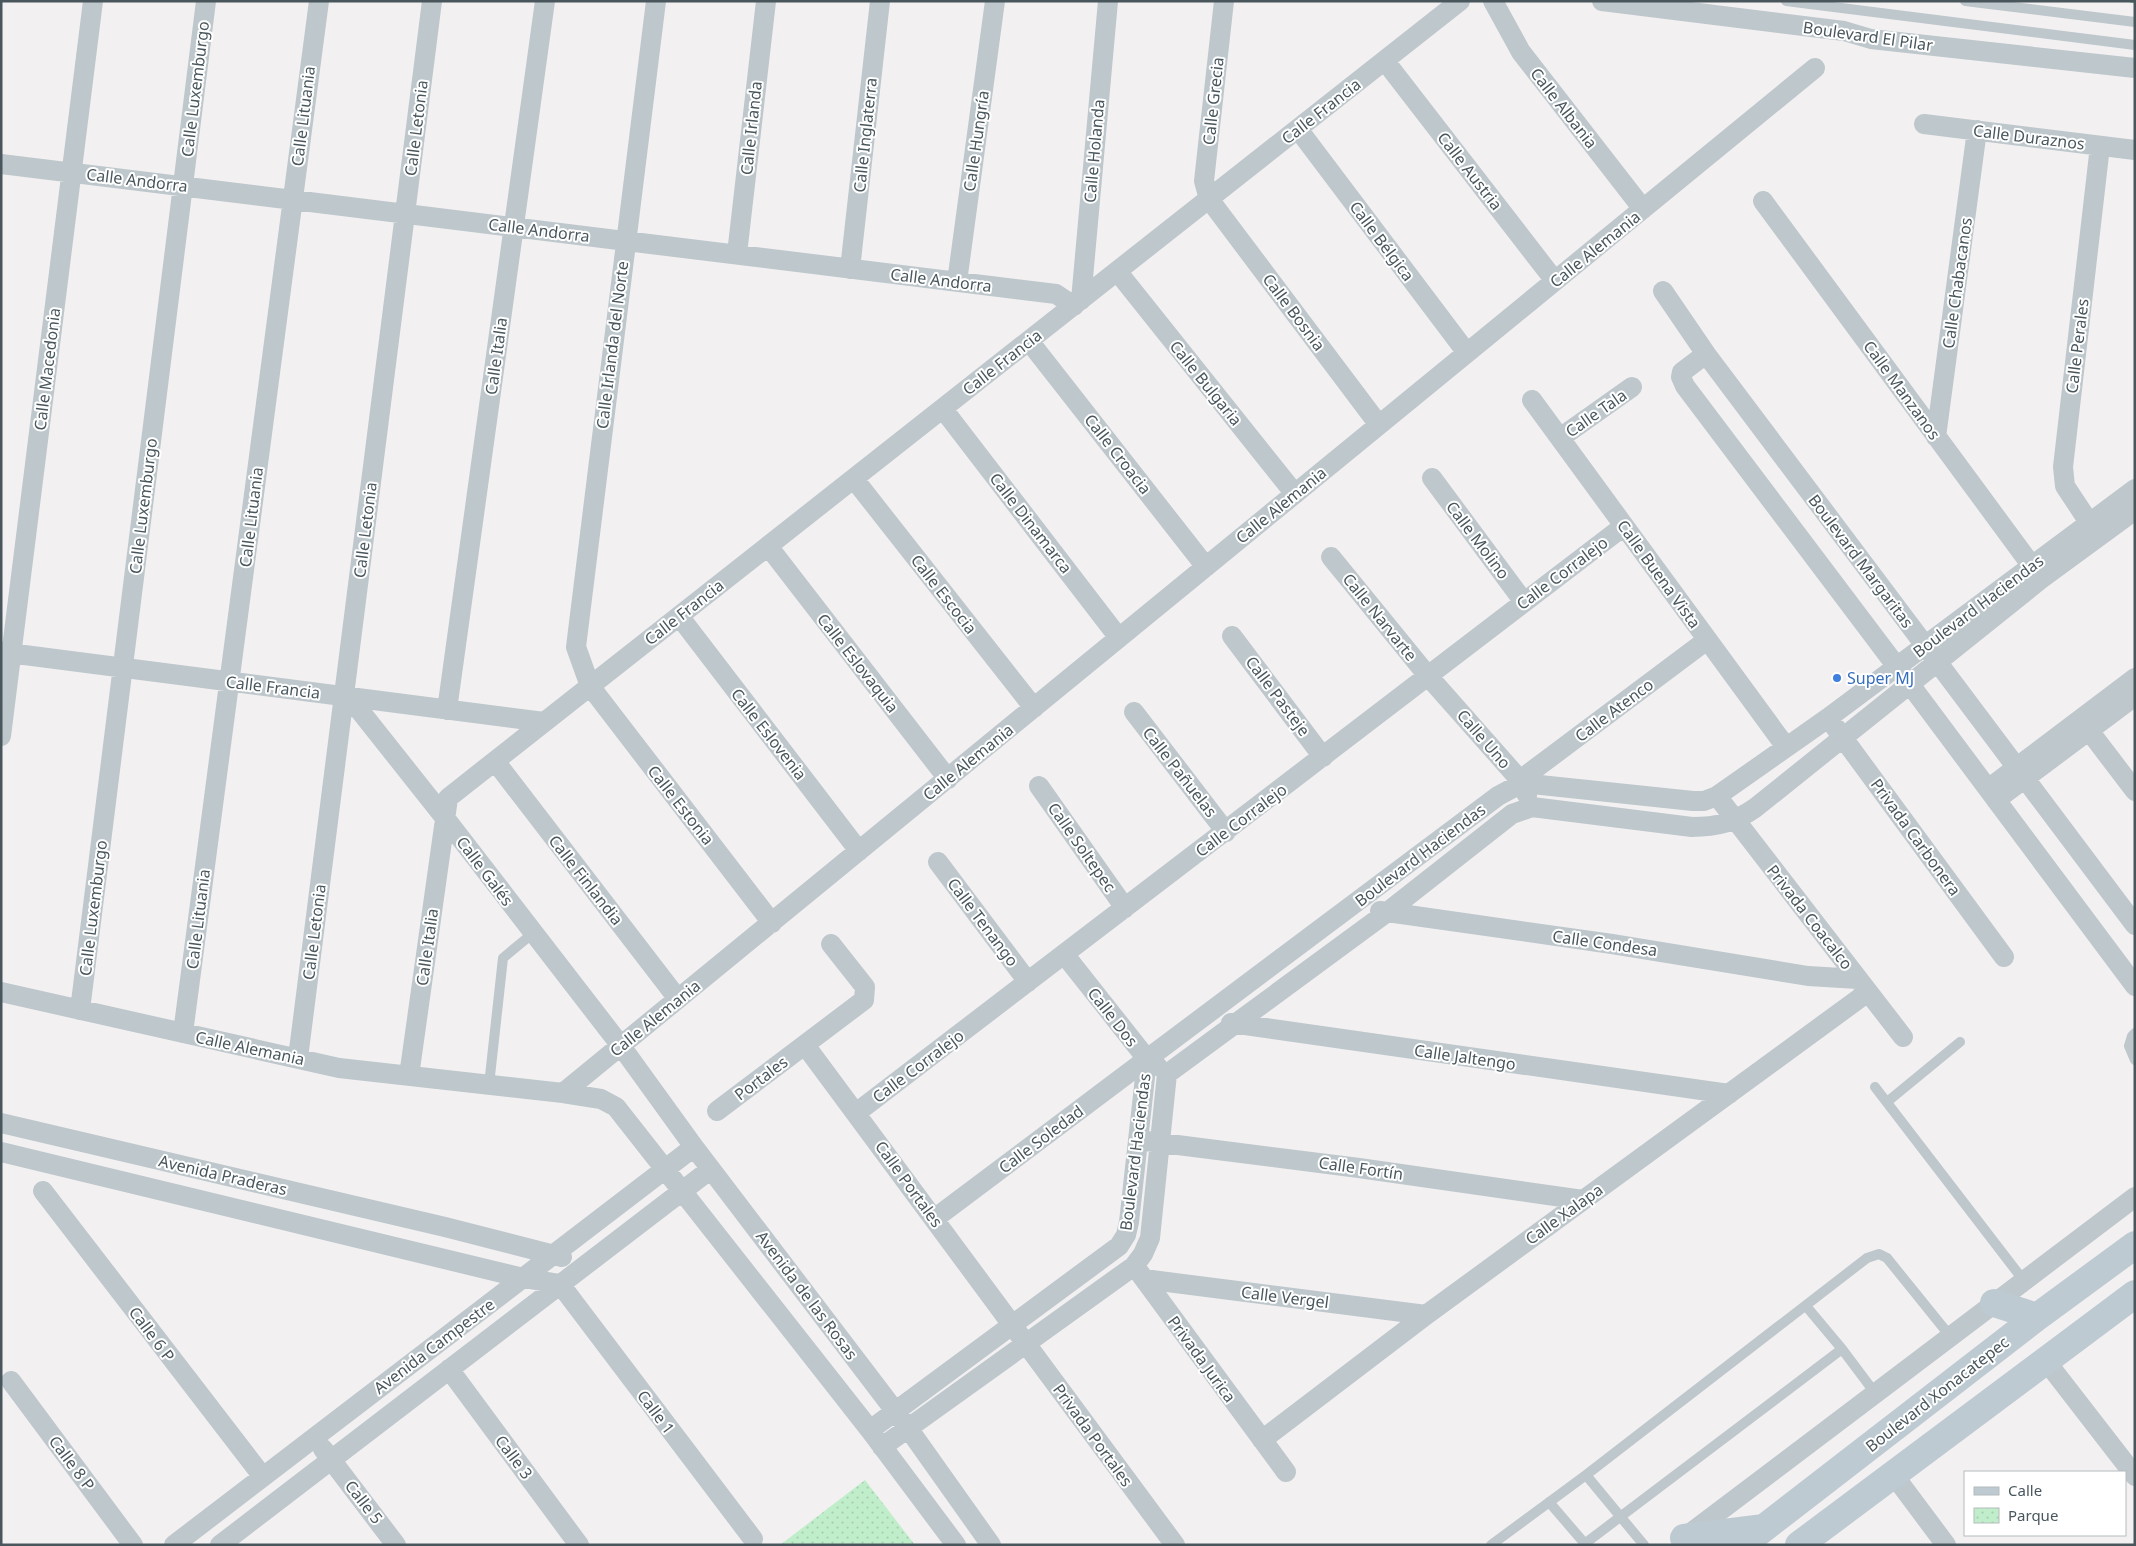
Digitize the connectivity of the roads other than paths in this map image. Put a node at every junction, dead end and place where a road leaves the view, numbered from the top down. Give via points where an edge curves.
1 (93, 1) edge
2 (206, 1) edge
3 (318, 1) edge
4 (432, 1) edge
5 (545, 1) edge
6 (656, 1) edge
7 (766, 1) edge
8 (880, 1) edge
9 (995, 1) edge
10 (1108, 1) edge
11 (1224, 1) edge
12 (1460, 1) edge
13 (1493, 1) edge
14 (1602, 1) edge
15 (1786, 1) edge
16 (1965, 1) edge
17 (2135, 22) edge
18 (2135, 45) edge
19 (1385, 61) junction
20 (1815, 68) dead end
21 (2135, 68) edge
22 (1924, 124) dead end
23 (1298, 129) junction
24 (1977, 130) junction
25 (2100, 146) junction
26 (2135, 150) edge
27 (1, 164) edge
28 (72, 172) junction
29 (183, 186) junction
30 (292, 200) junction
31 (1209, 200) junction
32 (1763, 200) dead end
33 (1643, 209) junction
34 (406, 214) junction
35 (514, 227) junction
36 (625, 241) junction
37 (737, 254) junction
38 (850, 269) junction
39 (1117, 271) junction
40 (1555, 281) junction
41 (957, 282) junction
42 (1663, 291) dead end
43 (1077, 303) junction
44 (1029, 341) junction
45 (1467, 353) junction
46 (1706, 354) junction
47 (1632, 387) dead end
48 (1532, 400) dead end
49 (943, 409) junction
50 (1379, 425) junction
51 (1936, 436) junction
52 (1560, 438) junction
53 (1432, 478) dead end
54 (854, 479) junction
55 (2135, 489) edge
56 (1295, 494) junction
57 (2135, 510) edge
58 (1624, 526) junction
59 (2094, 530) junction
60 (768, 546) junction
61 (1331, 557) dead end
62 (1206, 567) junction
63 (2036, 572) junction
64 (1524, 602) junction
65 (679, 616) junction
66 (1232, 636) dead end
67 (1119, 638) junction
68 (1707, 640) junction
69 (1925, 646) junction
70 (6, 653) edge
71 (1938, 663) junction
72 (1897, 667) junction
73 (123, 668) junction
74 (1428, 676) junction
75 (2135, 678) edge
76 (229, 682) junction
77 (1910, 684) junction
78 (590, 686) junction
79 (2135, 696) edge
80 (346, 697) junction
81 (1034, 708) junction
82 (447, 710) junction
83 (1134, 712) dead end
84 (1828, 718) junction
85 (544, 722) junction
86 (2084, 725) junction
87 (1, 736) edge
88 (1843, 738) junction
89 (1786, 747) junction
90 (1323, 758) junction
91 (494, 761) junction
92 (2020, 773) junction
93 (948, 779) junction
94 (1521, 782) junction
95 (1039, 786) dead end
96 (2135, 791) edge
97 (1992, 795) junction
98 (1717, 796) junction
99 (1532, 807) junction
100 (445, 818) junction
101 (1736, 821) junction
102 (1226, 832) junction
103 (860, 851) junction
104 (938, 862) dead end
105 (1352, 905) junction
106 (1125, 908) junction
107 (1386, 913) junction
108 (772, 923) junction
109 (2135, 925) edge
110 (532, 934) junction
111 (831, 944) dead end
112 (1064, 954) junction
113 (2004, 957) dead end
114 (1028, 982) junction
115 (1863, 985) junction
116 (2135, 986) edge
117 (1, 992) edge
118 (678, 999) junction
119 (80, 1010) junction
120 (1202, 1019) junction
121 (1237, 1024) junction
122 (183, 1033) junction
123 (2135, 1034) edge
124 (1903, 1037) dead end
125 (1960, 1042) dead end
126 (805, 1044) junction
127 (621, 1046) junction
128 (298, 1058) junction
129 (1147, 1059) junction
130 (2135, 1060) edge
131 (1167, 1074) junction
132 (409, 1076) junction
133 (489, 1085) junction
134 (1875, 1087) dead end
135 (564, 1093) junction
136 (1729, 1094) junction
137 (1887, 1102) junction
138 (717, 1111) dead end
139 (856, 1113) junction
140 (1, 1123) edge
141 (1139, 1140) junction
142 (1160, 1143) junction
143 (694, 1147) junction
144 (1, 1152) edge
145 (665, 1169) junction
146 (711, 1169) junction
147 (43, 1191) dead end
148 (682, 1191) junction
149 (2135, 1197) edge
150 (1583, 1200) junction
151 (934, 1219) junction
152 (445, 1227) junction
153 (2135, 1245) edge
154 (1119, 1246) junction
155 (436, 1255) junction
156 (553, 1255) junction
157 (589, 1262) junction
158 (1139, 1272) junction
159 (523, 1278) junction
160 (2024, 1280) junction
161 (560, 1284) junction
162 (2135, 1294) edge
163 (1994, 1303) junction
164 (1806, 1306) junction
165 (1426, 1315) junction
166 (2036, 1317) junction
167 (1012, 1324) junction
168 (1950, 1336) junction
169 (1026, 1343) junction
170 (1842, 1349) junction
171 (2046, 1361) junction
172 (449, 1369) junction
173 (11, 1381) dead end
174 (1875, 1393) junction
175 (895, 1412) junction
176 (908, 1428) junction
177 (870, 1430) junction
178 (314, 1437) junction
179 (1262, 1440) junction
180 (882, 1447) junction
181 (331, 1460) junction
182 (1286, 1472) dead end
183 (1893, 1474) junction
184 (1586, 1475) junction
185 (2135, 1476) edge
186 (263, 1477) junction
187 (1549, 1502) junction
188 (1621, 1516) junction
189 (1764, 1528) junction
190 (753, 1539) dead end
191 (1679, 1541) edge
192 (1585, 1544) edge
193 (133, 1545) edge
194 (174, 1545) edge
195 (220, 1545) edge
196 (396, 1545) edge
197 (579, 1545) edge
198 (956, 1545) edge
199 (991, 1545) edge
200 (1174, 1545) edge
201 (1491, 1545) edge
202 (1644, 1545) edge
203 (1742, 1545) edge
204 (1799, 1545) edge
205 (1946, 1545) edge

1 - 28 street, Calle Macedonia
2 - 29 street, Calle Luxemburgo
3 - 30 street, Calle Lituania
4 - 34 street, Calle Letonia
5 - 35 street, Calle Italia
6 - 36 street, Calle Irlanda del Norte
7 - 37 street, Calle Irlanda
8 - 38 street, Calle Inglaterra
9 - 41 street, Calle Hungría
10 - 43 street, Calle Holanda
11 - 31 street, Calle Grecia via 1204,181
12 - 19 street, Calle Francia
13 - 33 street, Calle Albania via 1521,52
14 - 21 street, Boulevard El Pilar via 1844,31 1871,38
15 - 18 lane
16 - 17 lane
19 - 23 street, Calle Francia
19 - 40 street, Calle Austria
20 - 33 street, Calle Alemania
22 - 24 street, Calle Duraznos
23 - 31 street, Calle Francia
23 - 45 street, Calle Bélgica
24 - 25 street, Calle Duraznos
24 - 51 street, Calle Chabacanos
25 - 26 street, Calle Duraznos
25 - 59 street, Calle Perales via 2062,466 2066,486
27 - 28 street, Calle Andorra
28 - 29 street, Calle Andorra
28 - 70 street, Calle Macedonia
29 - 30 street, Calle Andorra
29 - 73 street, Calle Luxemburgo
30 - 34 street, Calle Andorra
30 - 76 street, Calle Lituania
31 - 39 street, Calle Francia
31 - 50 street, Calle Bosnia
32 - 51 street, Calle Manzanos
33 - 40 street, Calle Alemania
34 - 35 street, Calle Andorra
34 - 80 street, Calle Letonia
35 - 36 street, Calle Andorra
35 - 82 street, Calle Italia
36 - 37 street, Calle Andorra
36 - 78 street, Calle Irlanda del Norte via 576,646
37 - 38 street, Calle Andorra
38 - 41 street, Calle Andorra
39 - 43 street, Calle Francia
39 - 56 street, Calle Bulgaria
40 - 45 street, Calle Alemania
41 - 43 street, Calle Andorra via 1056,294
42 - 46 street, Boulevard Margaritas
43 - 44 street, Calle Francia
44 - 49 street, Calle Francia
44 - 62 street, Calle Croacia
45 - 50 street, Calle Alemania
46 - 69 street, Boulevard Margaritas
46 - 72 street via 1682,372 1685,386
47 - 52 street, Calle Tala
48 - 52 street, Calle Buena Vista
49 - 54 street, Calle Francia
49 - 67 street, Calle Dinamarca
50 - 56 street, Calle Alemania
51 - 63 street, Calle Manzanos
52 - 58 street, Calle Buena Vista
53 - 64 street, Calle Molino
54 - 60 street, Calle Francia
54 - 81 street, Calle Escocia
55 - 59 street, Boulevard Haciendas
56 - 62 street, Calle Alemania
57 - 59 street, Boulevard Haciendas
58 - 64 street, Calle Corralejo
58 - 68 street, Calle Buena Vista
59 - 63 street, Boulevard Haciendas
60 - 65 street, Calle Francia
60 - 93 street, Calle Eslovaquia
61 - 74 street, Calle Narvarte
62 - 67 street, Calle Alemania
63 - 69 street, Boulevard Haciendas
63 - 71 street, Boulevard Haciendas
64 - 74 street, Calle Corralejo
65 - 78 street, Calle Francia
65 - 103 street, Calle Eslovenia
66 - 90 street, Calle Pasteje
67 - 81 street, Calle Alemania
68 - 89 street, Calle Buena Vista
68 - 94 street, Calle Atenco
69 - 71 street, Boulevard Margaritas
69 - 72 street, Boulevard Haciendas
70 - 73 street, Calle Francia
70 - 87 street, Calle Macedonia
71 - 77 street, Boulevard Haciendas
71 - 92 street, Boulevard Margaritas
72 - 77 street
72 - 84 street, Boulevard Haciendas
73 - 76 street, Calle Francia
73 - 119 street, Calle Luxemburgo
74 - 90 street, Calle Corralejo
74 - 94 street, Calle Uno
75 - 86 street
76 - 80 street, Calle Francia
76 - 122 street, Calle Lituania
77 - 88 street, Boulevard Haciendas
77 - 97 street
78 - 85 street, Calle Francia
78 - 108 street, Calle Estonia
79 - 86 street
80 - 82 street, Calle Francia
80 - 100 street, Calle Galés
80 - 128 street, Calle Letonia
81 - 93 street, Calle Alemania
82 - 85 street, Calle Francia
83 - 102 street, Calle Pañuelas
84 - 88 street, Privada Carbonera
84 - 89 street, Boulevard Haciendas
85 - 91 street, Calle Francia
86 - 92 street
86 - 96 street
88 - 101 street, Boulevard Haciendas
88 - 113 street, Privada Carbonera
89 - 98 street, Boulevard Haciendas
90 - 102 street, Calle Corralejo
91 - 100 street, Calle Francia via 448,798
91 - 118 street, Calle Finlandia
92 - 97 street
92 - 109 street, Boulevard Margaritas
93 - 103 street, Calle Alemania
94 - 98 street, Boulevard Haciendas via 1693,801
94 - 99 street, Calle Uno
94 - 105 street, Boulevard Haciendas
95 - 106 street, Calle Soltepec
97 - 116 street
98 - 101 street, Privada Coacalco
99 - 101 street, Boulevard Haciendas via 1692,827 1711,827
99 - 107 street, Boulevard Haciendas via 1512,814
100 - 110 street, Calle Galés
100 - 132 street, Calle Italia
101 - 115 street, Privada Coacalco
102 - 106 street, Calle Corralejo
103 - 108 street, Calle Alemania
104 - 114 street, Calle Tenango
105 - 107 street, Calle Condesa
105 - 120 street, Boulevard Haciendas
106 - 112 street, Calle Corralejo
107 - 115 street, Calle Condesa via 1612,944
107 - 121 street, Boulevard Haciendas
108 - 118 street, Calle Alemania
110 - 127 street, Calle Galés
110 - 133 lane via 503,958
111 - 126 street, Portales via 865,987 864,1000
112 - 114 street, Calle Corralejo
112 - 129 street, Calle Dos
114 - 139 street, Calle Corralejo
115 - 124 street, Privada Coacalco
115 - 136 street, Calle Xalapa
117 - 119 street, Calle Alemania
118 - 127 street, Calle Alemania
119 - 122 street, Calle Alemania
120 - 121 street, Calle Jaltengo
120 - 129 street, Boulevard Haciendas
121 - 131 street, Boulevard Haciendas
121 - 136 street, Calle Jaltengo
122 - 128 street, Calle Alemania
123 - 130 lane via 2128,1046
125 - 137 lane
126 - 138 street, Portales
126 - 139 street, Calle Portales
127 - 135 street, Calle Alemania
127 - 143 street, Avenida de las Rosas
128 - 132 street, Calle Alemania via 340,1068
129 - 131 street, Calle Dos
129 - 141 street, Boulevard Haciendas
129 - 151 street, Calle Soledad
131 - 142 street, Boulevard Haciendas
132 - 133 street, Calle Alemania
133 - 135 street, Calle Alemania
134 - 137 lane
135 - 145 street, Avenida de las Rosas via 601,1099 616,1107
136 - 150 street, Calle Xalapa
137 - 160 lane
139 - 151 street, Calle Portales
140 - 152 street, Avenida Praderas
141 - 142 street, Calle Fortín
141 - 154 street, Boulevard Haciendas via 1126,1235
142 - 150 street, Calle Fortín
142 - 158 street, Boulevard Haciendas via 1150,1238
143 - 145 street, Avenida Campestre
143 - 146 street, Avenida de las Rosas
144 - 155 street, Avenida Praderas
145 - 148 street, Avenida de las Rosas
145 - 156 street, Avenida Campestre
146 - 148 street, Avenida Campestre
146 - 175 street, Avenida de las Rosas
147 - 186 street, Calle 6 P
148 - 157 street, Avenida Campestre
148 - 177 street, Avenida de las Rosas
149 - 160 street
150 - 165 street, Calle Xalapa
151 - 167 street, Calle Portales
152 - 155 street
152 - 156 street, Avenida Praderas
153 - 166 main road, Boulevard Xonacatepec
154 - 158 street, Privada Jurica
154 - 167 street, Boulevard Haciendas
155 - 159 street, Avenida Praderas
156 - 157 street, Avenida Praderas
156 - 159 street, Avenida Campestre
157 - 161 street, Avenida Campestre
158 - 165 street, Calle Vergel
158 - 169 street, Boulevard Haciendas
158 - 179 street, Privada Jurica
159 - 161 street, Avenida Praderas
159 - 178 street, Avenida Campestre
160 - 163 street
161 - 172 street, Avenida Campestre
161 - 190 street, Calle 1
162 - 171 main road
163 - 166 main road
163 - 168 street
164 - 168 lane via 1867,1258 1878,1254 1887,1258
164 - 170 lane
164 - 184 lane
165 - 179 street, Calle Xalapa
166 - 189 main road, Boulevard Xonacatepec
167 - 169 street, Privada Portales
167 - 175 street, Boulevard Haciendas
168 - 174 street
169 - 176 street, Boulevard Haciendas
169 - 200 street, Privada Portales
170 - 174 lane
170 - 188 lane
171 - 183 main road
171 - 185 street
172 - 181 street, Avenida Campestre
172 - 197 street, Calle 3
173 - 193 street, Calle 8 P
174 - 191 street
175 - 176 street, Avenida de las Rosas
175 - 177 street, Boulevard Haciendas
176 - 180 street, Boulevard Haciendas
176 - 199 street, Avenida de las Rosas
177 - 180 street, Avenida de las Rosas
178 - 181 street, Calle 5
178 - 186 street, Avenida Campestre
179 - 182 street, Privada Jurica
180 - 198 street, Avenida de las Rosas
181 - 195 street, Avenida Campestre
181 - 196 street, Calle 5
183 - 204 main road
183 - 205 street
184 - 187 lane
184 - 188 lane
186 - 194 street, Avenida Campestre
187 - 192 lane
187 - 201 lane
188 - 192 lane
188 - 202 lane
189 - 191 main road
189 - 203 main road, Boulevard Xonacatepec

